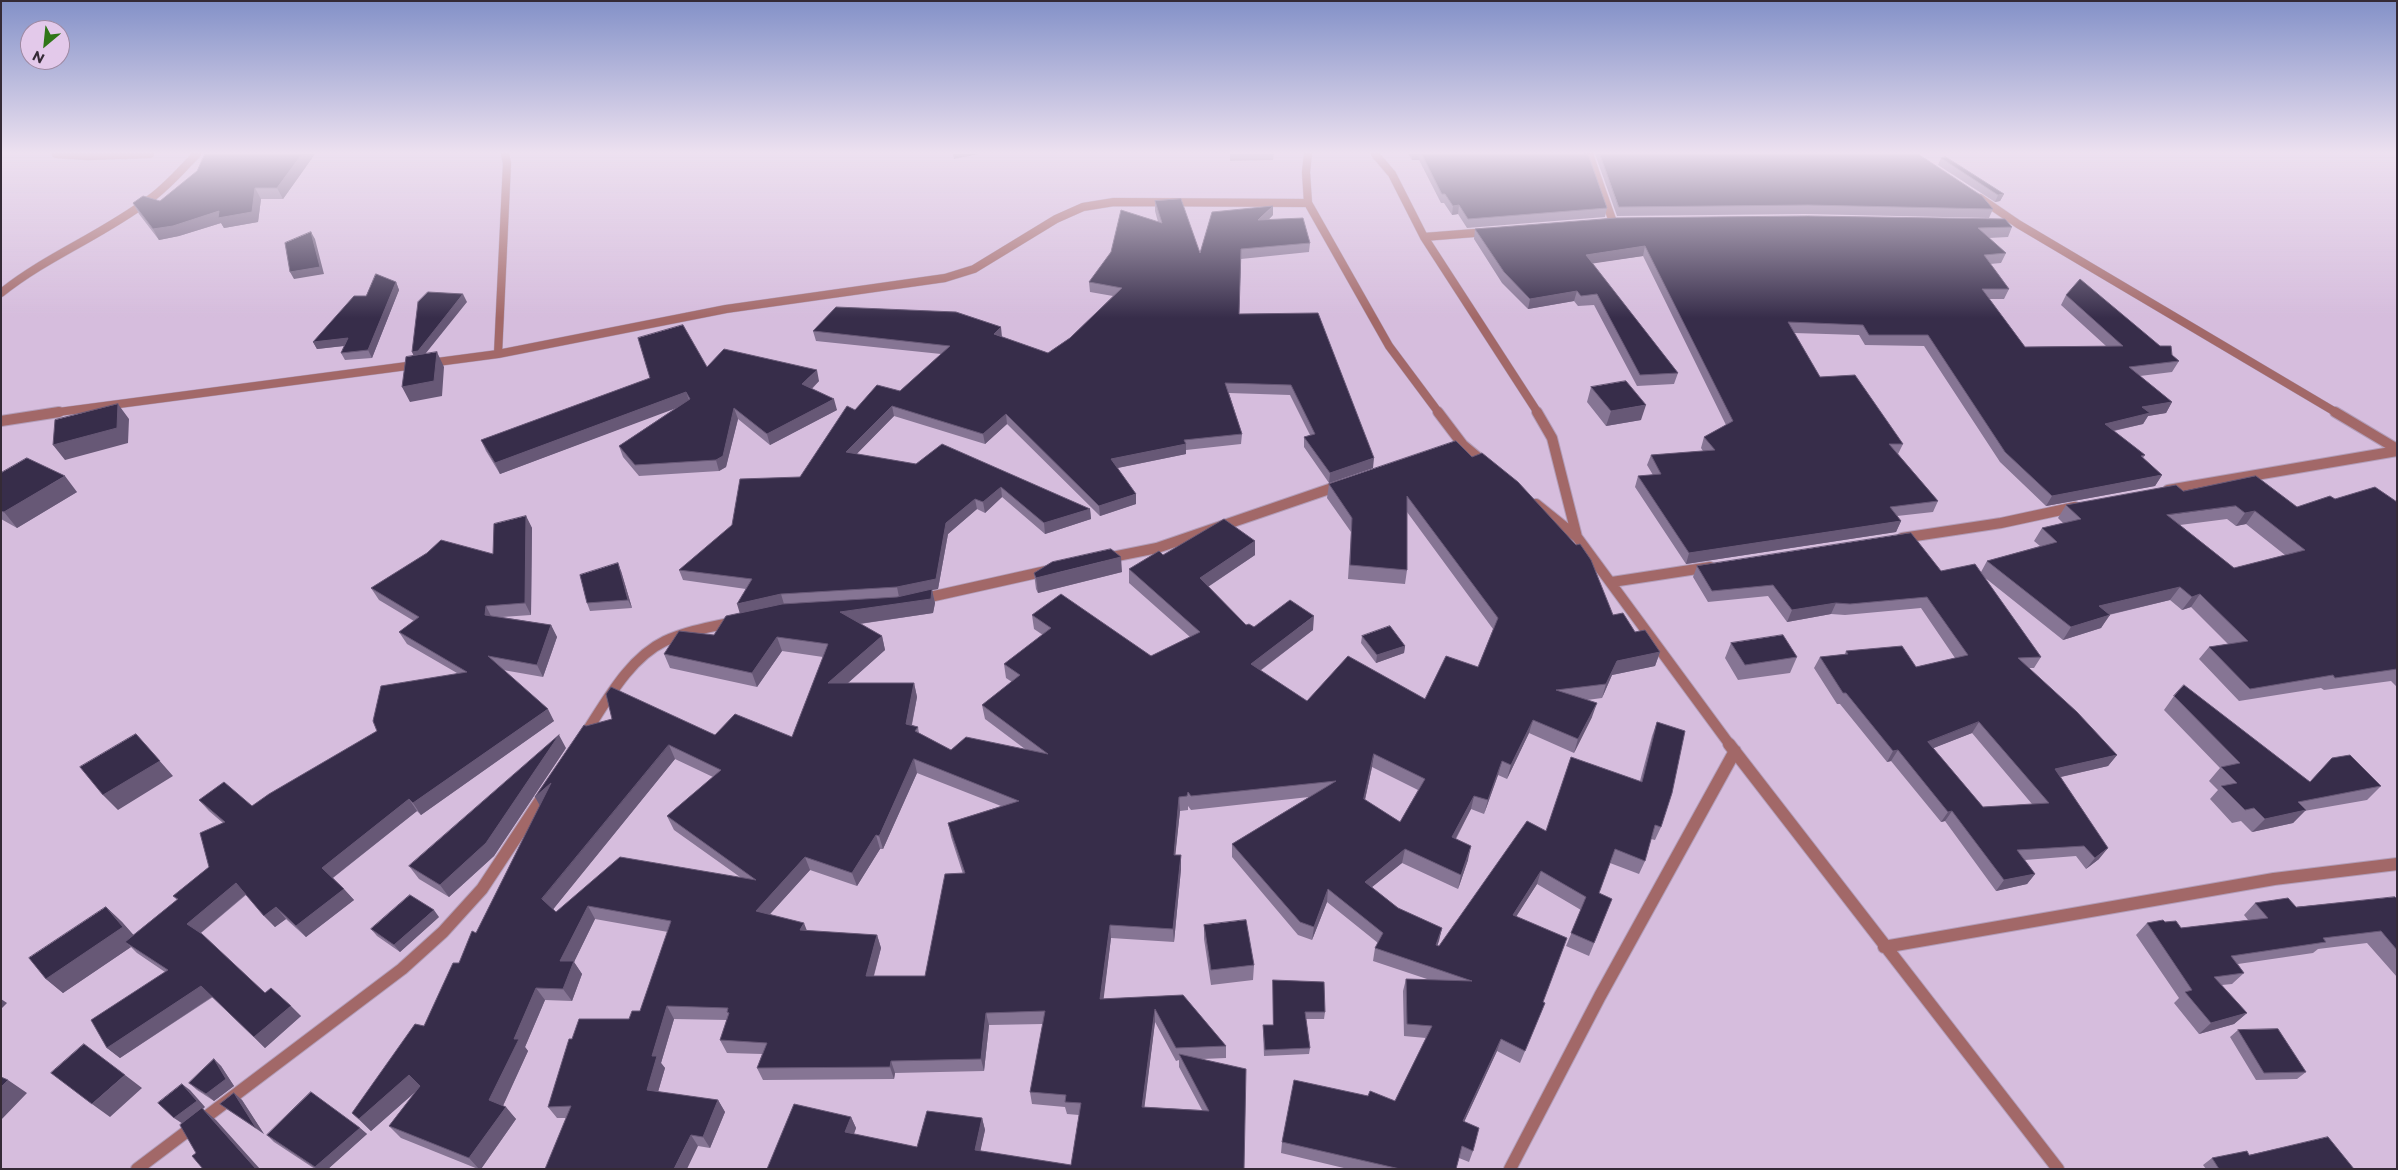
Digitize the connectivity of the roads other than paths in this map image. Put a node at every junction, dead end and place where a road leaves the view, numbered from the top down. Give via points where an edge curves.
1 (137, 209) edge
2 (505, 209) edge
3 (1079, 209) edge
4 (1311, 209) edge
5 (1410, 209) edge
6 (1608, 209) edge
7 (1995, 209) edge
8 (1613, 222) junction
9 (1623, 222) edge
10 (1593, 223) edge
11 (1999, 224) edge
12 (2018, 224) junction
13 (1497, 231) edge
14 (1424, 237) junction
15 (1, 292) edge
16 (498, 354) junction
17 (1, 421) edge
18 (2397, 450) edge
19 (1493, 470) edge
20 (1351, 482) edge
21 (2157, 492) edge
22 (1531, 500) edge
23 (2090, 504) edge
24 (1577, 537) junction
25 (1894, 539) edge
26 (1092, 561) edge
27 (1722, 565) edge
28 (1054, 569) edge
29 (1612, 582) junction
30 (910, 601) edge
31 (741, 621) edge
32 (578, 744) edge
33 (1735, 750) junction
34 (551, 784) edge
35 (2397, 864) edge
36 (1884, 947) junction
37 (137, 1169) edge
38 (1510, 1169) edge
39 (2058, 1169) edge

1 - 15 street via 59,253
2 - 16 street
3 - 16 street via 974,268 945,278 726,309
4 - 19 street via 1389,346 1458,446
5 - 14 street
6 - 8 street
7 - 12 street
8 - 9 street
8 - 10 street
11 - 12 street
12 - 18 street
13 - 14 street
14 - 24 street via 1552,438
16 - 17 street
18 - 21 street
20 - 26 street via 1157,548
22 - 24 street
23 - 25 street via 2001,524
24 - 29 street
27 - 29 street
28 - 30 street
29 - 33 street
31 - 32 street via 679,635 656,646 634,666
33 - 36 street
33 - 38 street via 1600,996
34 - 37 street via 482,889 443,932 402,969
35 - 36 street via 2274,879
36 - 39 street

